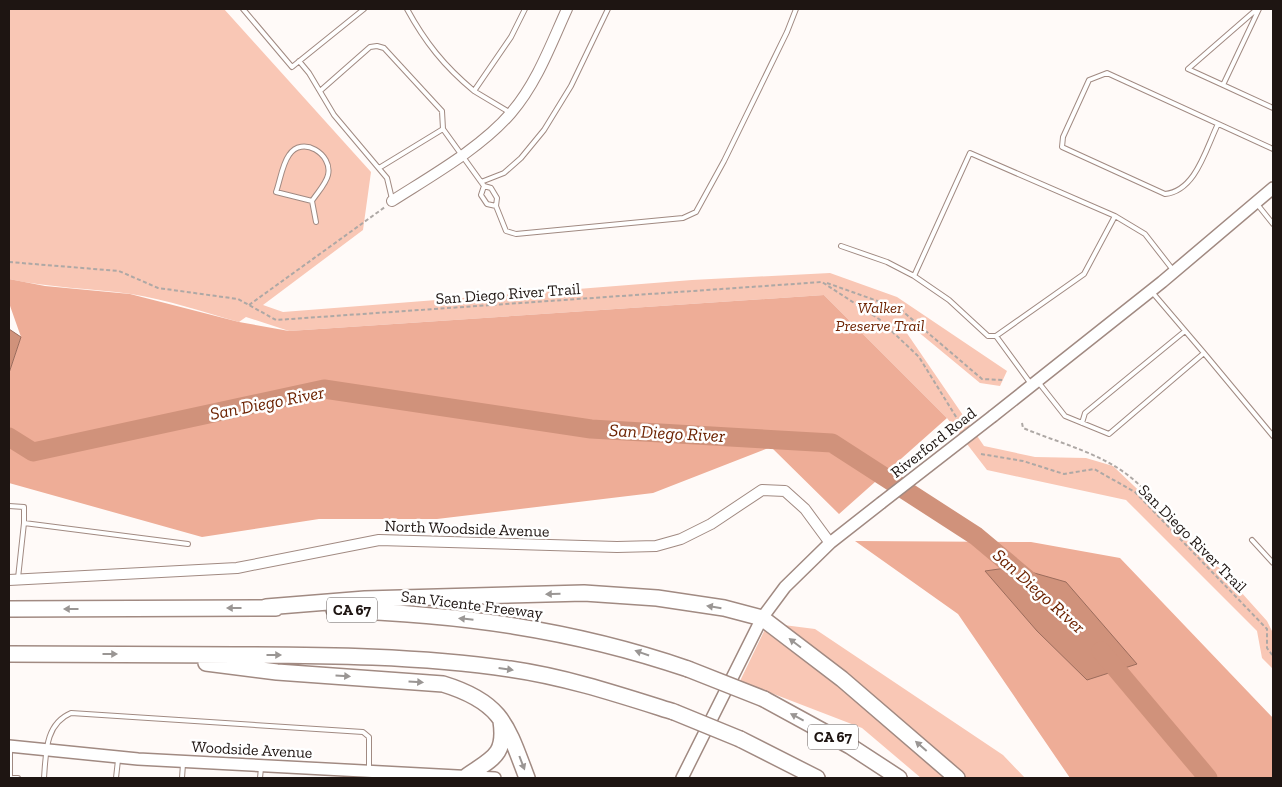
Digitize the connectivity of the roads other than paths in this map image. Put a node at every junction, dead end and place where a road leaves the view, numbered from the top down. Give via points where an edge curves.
1 (243, 9) edge
2 (364, 9) edge
3 (407, 9) edge
4 (525, 9) edge
5 (567, 9) edge
6 (608, 9) edge
7 (796, 9) edge
8 (1258, 9) edge
9 (299, 61) junction
10 (1223, 85) junction
11 (320, 91) junction
12 (474, 91) junction
13 (1273, 108) edge
14 (511, 113) junction
15 (1218, 124) junction
16 (443, 129) junction
17 (1273, 149) edge
18 (462, 156) junction
19 (379, 168) junction
20 (480, 182) junction
21 (484, 186) junction
22 (1273, 188) edge
23 (312, 201) junction
24 (392, 201) joint
25 (1255, 202) junction
26 (496, 206) junction
27 (1115, 216) junction
28 (316, 222) dead end
29 (1273, 224) edge
30 (841, 246) dead end
31 (1175, 272) junction
32 (914, 276) junction
33 (1151, 291) junction
34 (1185, 331) junction
35 (996, 336) junction
36 (1204, 353) junction
37 (1035, 384) junction
38 (1082, 423) junction
39 (1273, 436) edge
40 (9, 506) edge
41 (24, 524) junction
42 (1252, 540) dead end
43 (830, 542) junction
44 (188, 544) dead end
45 (1273, 563) edge
46 (13, 580) edge
47 (266, 607) junction
48 (9, 609) edge
49 (762, 618) junction
50 (9, 654) edge
51 (138, 654) junction
52 (501, 717) junction
53 (9, 746) edge
54 (46, 750) junction
55 (118, 757) junction
56 (183, 762) junction
57 (261, 765) junction
58 (373, 773) edge
59 (467, 776) junction
60 (12, 778) edge
61 (18, 778) edge
62 (44, 778) edge
63 (116, 778) edge
64 (182, 778) edge
65 (260, 778) edge
66 (495, 778) edge
67 (528, 778) edge
68 (682, 778) edge
69 (817, 778) edge
70 (899, 778) edge
71 (957, 778) edge

1 - 9 lane via 292,67
2 - 9 lane
3 - 12 lane via 421,34 449,70
4 - 12 lane via 511,37
5 - 14 street via 538,73
6 - 20 lane via 571,86 544,130 504,174
7 - 26 lane via 696,212 683,218 516,234 506,231
8 - 10 lane
8 - 10 lane via 1188,69
9 - 11 lane
10 - 13 lane
11 - 16 lane via 370,47 384,48 442,111
11 - 19 lane via 334,115
12 - 14 lane
14 - 18 street
15 - 15 lane via 1107,73 1089,80 1063,137 1062,147 1165,194 1175,193 1194,176
15 - 17 lane
16 - 18 lane
16 - 19 lane
18 - 20 lane
18 - 24 street
19 - 24 lane via 387,178
20 - 21 lane
21 - 26 lane via 491,188 497,198
21 - 26 lane via 481,194 487,204
22 - 25 main road, Riverford Road
23 - 23 lane via 328,177 329,169 316,150 303,145 288,156 276,192
23 - 28 lane
25 - 29 lane
25 - 31 main road, Riverford Road
27 - 31 lane via 1145,234
27 - 32 lane via 970,152
27 - 35 lane via 1084,274
30 - 32 lane via 887,262
31 - 33 main road, Riverford Road
32 - 35 lane via 949,300 988,336
33 - 34 lane
33 - 37 main road, Riverford Road
34 - 36 lane
34 - 38 lane via 1085,413
35 - 37 lane
36 - 38 lane via 1109,434
36 - 39 lane
37 - 38 lane via 1065,416
37 - 43 main road, Riverford Road, bridge
40 - 41 lane via 24,507
41 - 44 lane
41 - 46 lane
42 - 45 lane
43 - 46 street, North Woodside Avenue via 805,509 785,492 762,490 711,524 681,539 656,546 617,548 379,540 237,568
43 - 49 main road, Riverford Road via 786,587
47 -> 48 highway, San Vicente Freeway / CA 67
49 -> 47 highway via 724,608 657,598 584,593 365,599
70 -> 47 highway, San Vicente Freeway / CA 67, bridge via 850,746 764,699 633,650 504,623 391,612
49 - 68 main road, Riverford Road
71 -> 49 highway via 842,679
50 -> 51 highway, CA 67
51 -> 52 highway via 277,672 443,684 468,691
51 -> 69 highway, CA 67, bridge via 332,655 433,660 511,669 618,694 674,712 740,739
52 - 59 highway via 503,738 498,754
52 -> 67 highway
53 - 54 main road, Woodside Avenue
53 - 60 lane
54 - 55 main road, Woodside Avenue
54 - 58 lane via 56,722 71,713 357,731 369,737
54 - 62 lane
55 - 56 main road, Woodside Avenue
55 - 63 lane
56 - 57 main road, Woodside Avenue
56 - 64 lane
57 - 58 main road, Woodside Avenue
57 - 65 lane
58 - 59 main road, Woodside Avenue
59 - 66 main road, Woodside Avenue
60 - 61 lane

